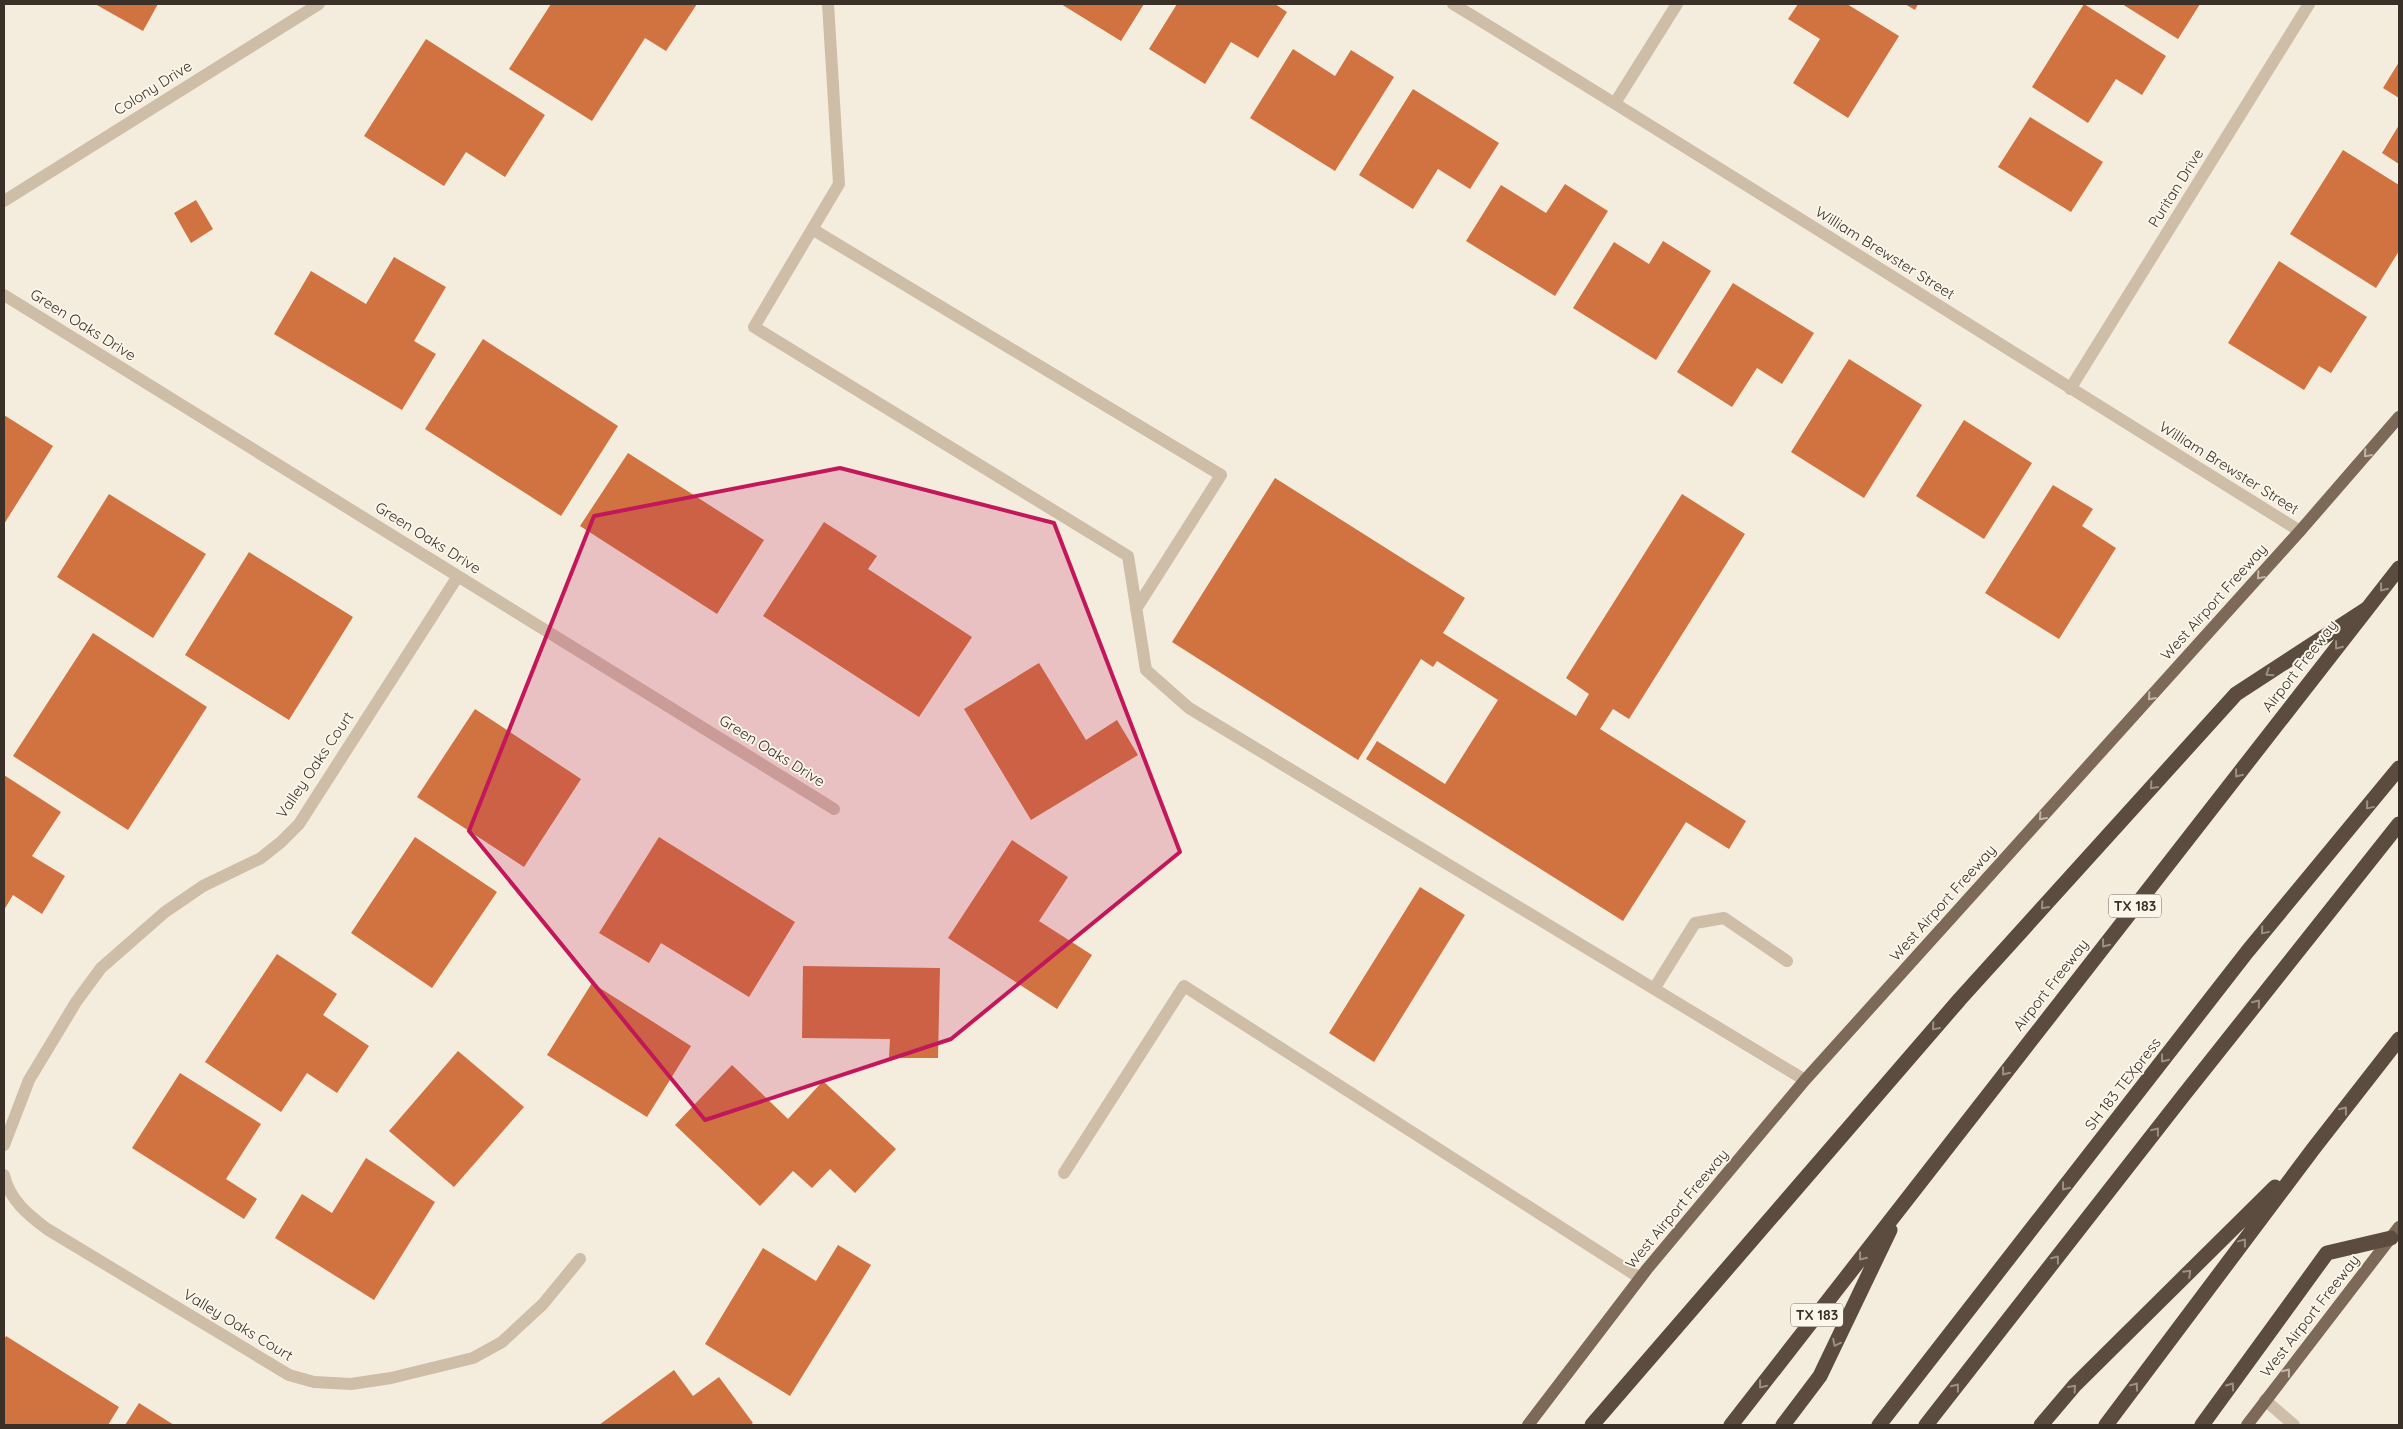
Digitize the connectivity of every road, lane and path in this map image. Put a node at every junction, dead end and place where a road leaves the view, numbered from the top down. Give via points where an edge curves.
1 (320, 4) edge
2 (828, 4) edge
3 (1453, 4) edge
4 (1677, 4) edge
5 (2309, 4) edge
6 (1615, 103) junction
7 (4, 200) edge
8 (812, 229) junction
9 (4, 295) edge
10 (2070, 389) junction
11 (2399, 417) edge
12 (2300, 531) junction
13 (2399, 568) edge
14 (458, 576) junction
15 (2368, 608) junction
16 (1136, 609) junction
17 (2399, 768) edge
18 (834, 809) dead end
19 (2399, 824) edge
20 (1787, 962) dead end
21 (1654, 989) junction
22 (2399, 1039) edge
23 (1805, 1080) junction
24 (4, 1145) edge
25 (2314, 1148) junction
26 (1064, 1173) dead end
27 (4, 1175) edge
28 (1902, 1204) junction
29 (2395, 1233) edge
30 (580, 1259) dead end
31 (1640, 1278) junction
32 (2265, 1400) junction
33 (1528, 1425) edge
34 (1592, 1425) edge
35 (1731, 1425) edge
36 (1783, 1425) edge
37 (1880, 1425) edge
38 (1926, 1425) edge
39 (2041, 1425) edge
40 (2106, 1425) edge
41 (2202, 1425) edge
42 (2247, 1425) edge
43 (2294, 1425) edge

1 - 7 street, Colony Drive
2 - 8 street via 839,184
3 - 6 street, William Brewster Street
4 - 6 street
5 - 10 street, Puritan Drive
6 - 10 street, William Brewster Street
8 - 16 street via 754,327 1128,556
8 - 16 street via 1221,475
9 - 14 street, Green Oaks Drive
10 - 12 street, William Brewster Street
11 -> 12 main road, West Airport Freeway
12 -> 23 main road, West Airport Freeway
13 -> 15 highway, Airport Freeway / TX 183
14 - 18 street, Green Oaks Drive
14 - 24 street, Valley Oaks Court via 299,824 261,858 203,886 165,912 101,968 76,1002 29,1080
15 -> 28 highway, Airport Freeway / TX 183
15 -> 34 highway via 2236,694 1960,999
16 - 21 street via 1146,670 1189,708
17 -> 37 highway, SH 183 TEXpress via 2247,952
38 -> 19 highway
20 - 21 street via 1724,918 1694,923
21 - 23 street
25 -> 22 highway
23 - 31 main road, West Airport Freeway
39 -> 25 highway via 2075,1385
40 -> 25 highway
26 - 31 street via 1184,986
27 - 30 street, Valley Oaks Court via 13,1198 47,1229 289,1375 314,1382 351,1384 391,1378 473,1358 502,1342 542,1304
28 -> 35 highway, Airport Freeway / TX 183
28 -> 36 highway via 1820,1376
32 -> 29 main road, West Airport Freeway
41 -> 29 highway via 2327,1254
31 - 33 main road, West Airport Freeway
32 - 42 main road, West Airport Freeway
32 - 43 street

